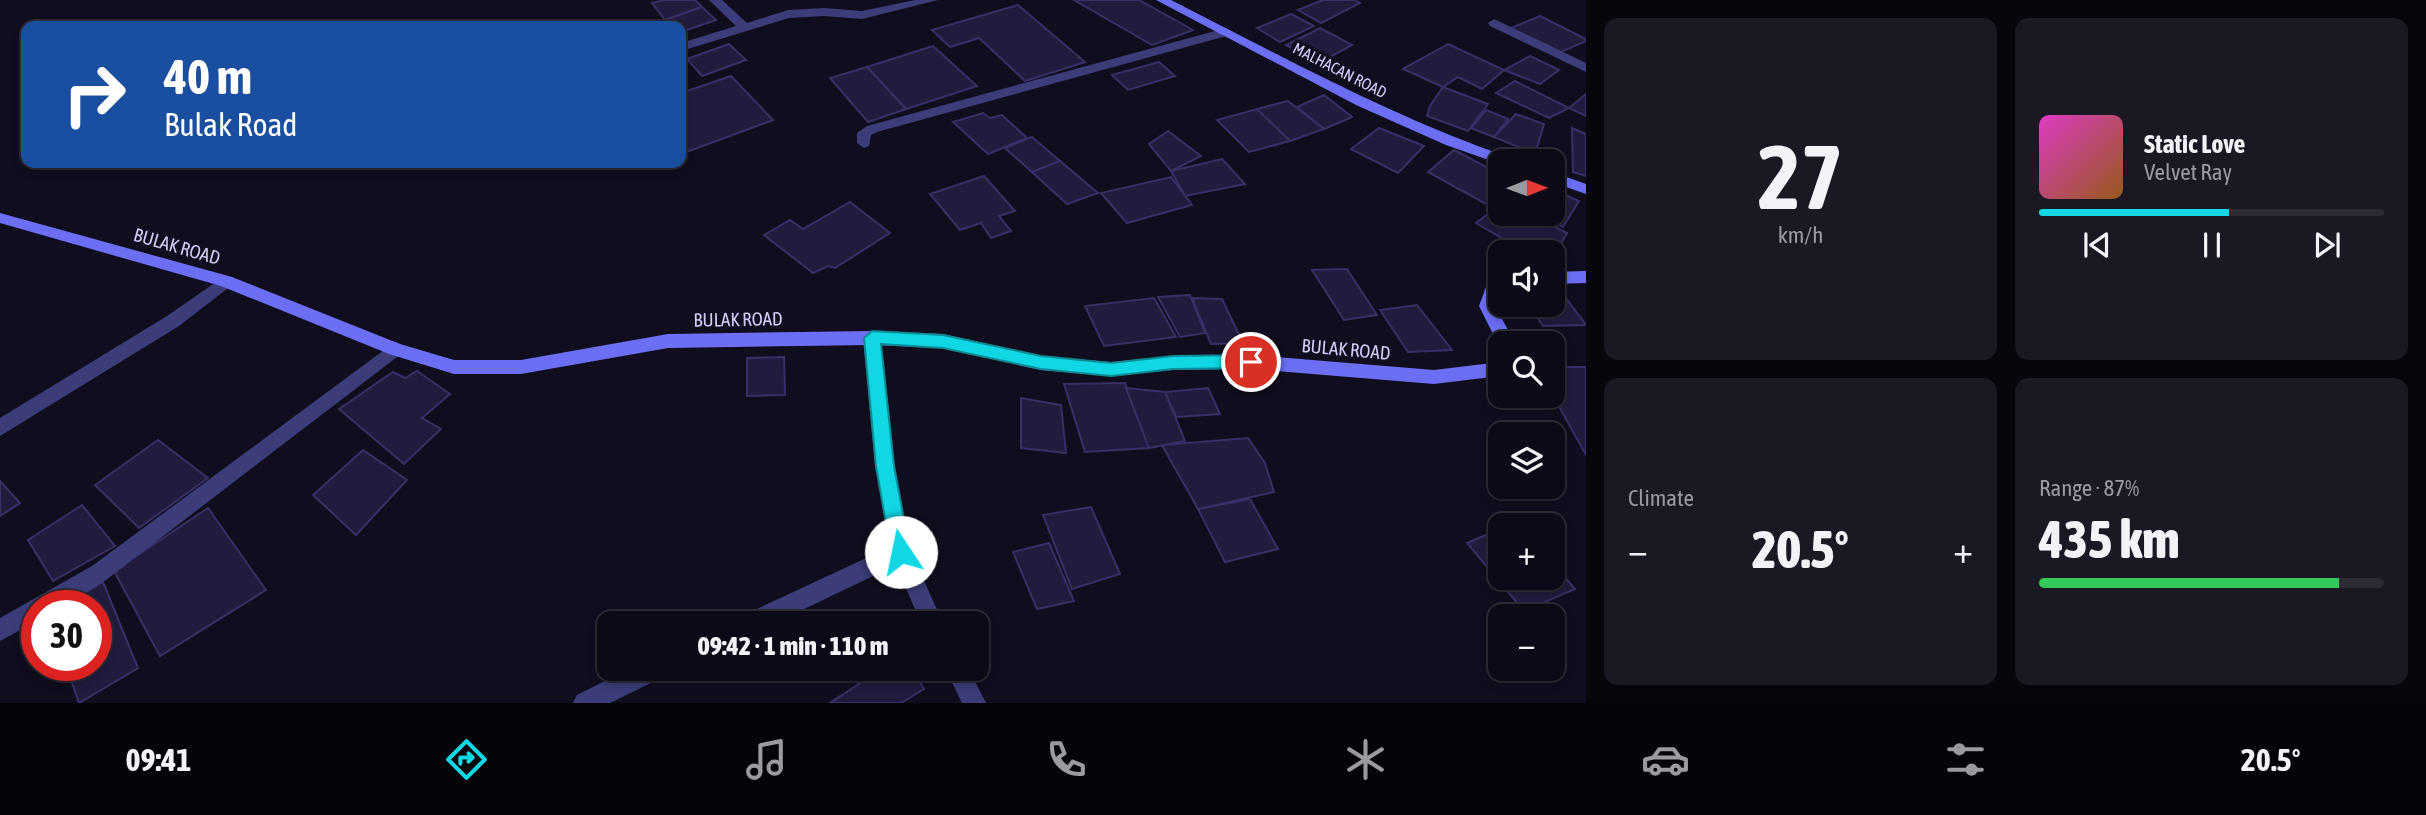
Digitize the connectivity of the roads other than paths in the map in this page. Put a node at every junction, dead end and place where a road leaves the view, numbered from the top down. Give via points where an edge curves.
1 (715, 0) edge
2 (932, 0) edge
3 (1186, 0) edge
4 (1168, 3) edge
5 (1494, 23) dead end
6 (744, 27) junction
7 (1226, 32) junction
8 (686, 45) edge
9 (1586, 68) edge
10 (864, 143) dead end
11 (1488, 155) edge
12 (1565, 182) edge
13 (1586, 189) edge
14 (0, 218) edge
15 (1586, 277) edge
16 (1565, 278) edge
17 (226, 281) junction
18 (872, 338) junction
19 (395, 349) junction
20 (1488, 370) edge
21 (0, 428) edge
22 (901, 552) junction
23 (70, 590) edge
24 (777, 611) edge
25 (927, 611) edge
26 (21, 618) edge
27 (0, 630) edge
28 (630, 681) edge
29 (963, 681) edge
30 (585, 703) edge
31 (974, 703) edge

1 - 6 street
2 - 6 street via 862,15 788,14
3 - 4 street
4 - 7 street, MALHACAN ROAD
5 - 9 street
6 - 8 street
7 - 10 street via 872,129 864,133
7 - 11 street, MALHACAN ROAD via 1361,102
12 - 13 street
14 - 17 street, BULAK ROAD
15 - 16 street
17 - 19 street, BULAK ROAD
17 - 21 street via 173,321
18 - 19 street, BULAK ROAD via 668,341 521,367 454,367
18 - 20 street, BULAK ROAD via 943,341 1041,363 1111,369 1251,362 1434,377
18 - 22 street via 885,466
19 - 23 street via 99,573
22 - 24 street
22 - 25 street
26 - 27 street
28 - 30 street
29 - 31 street

